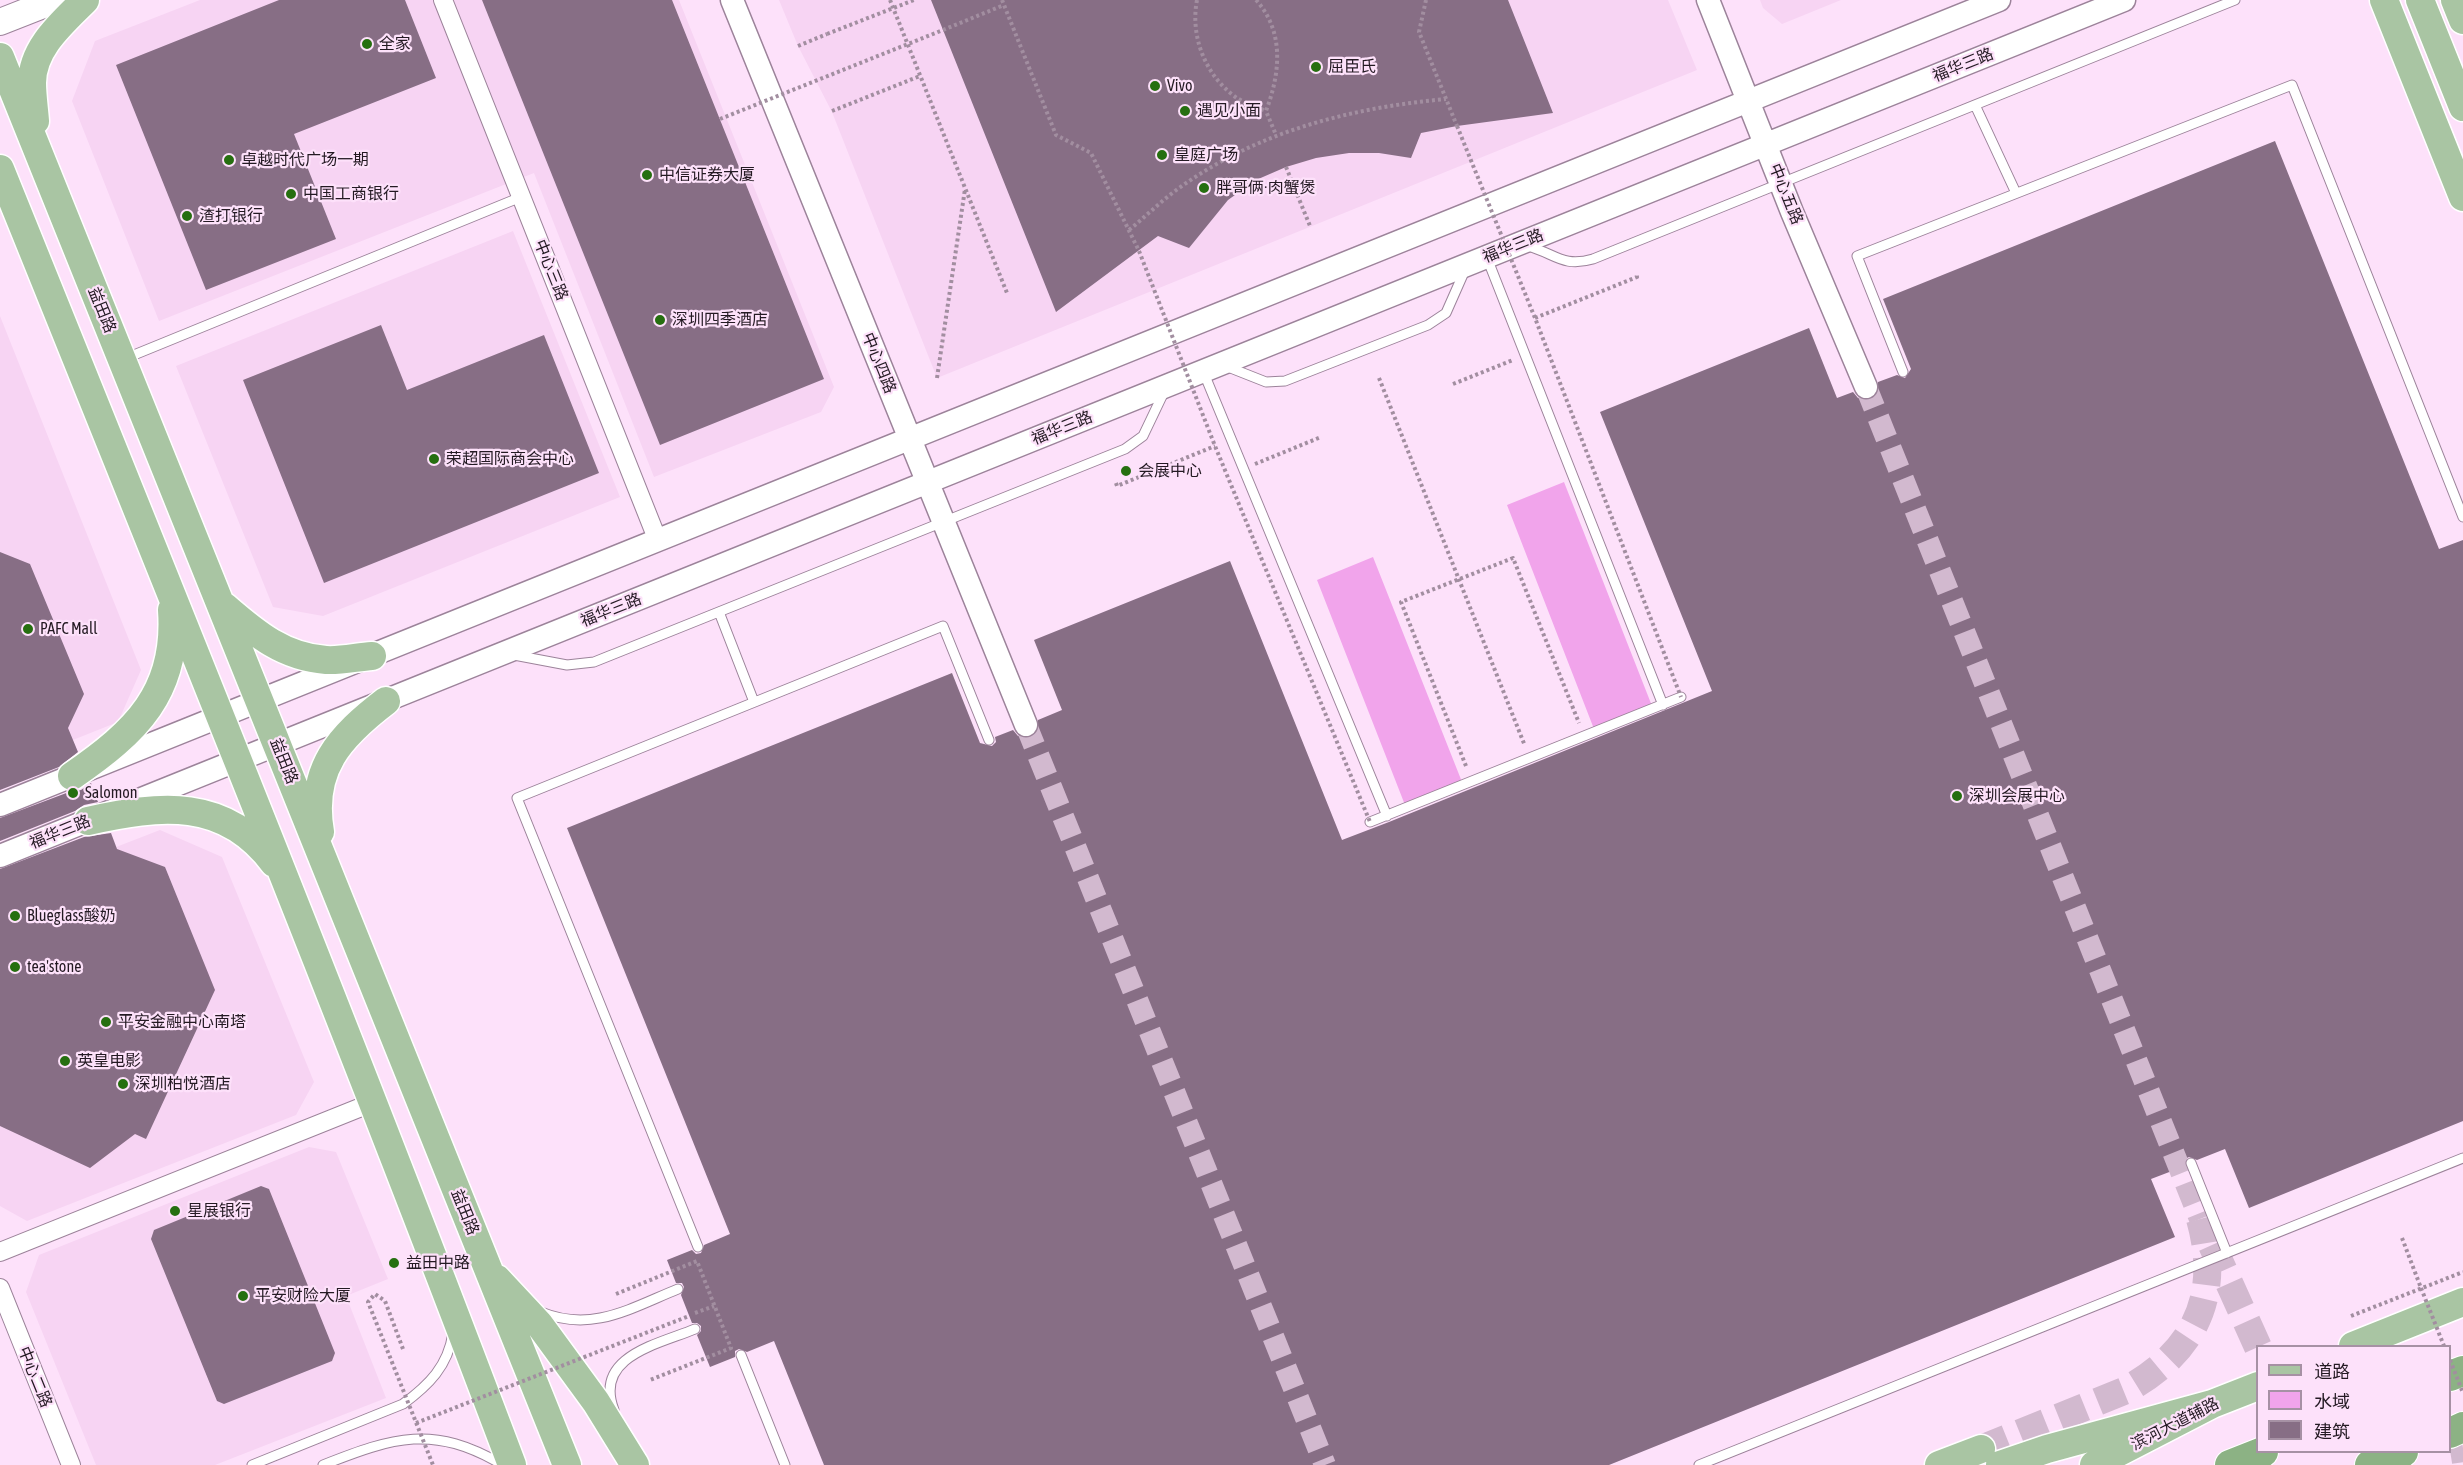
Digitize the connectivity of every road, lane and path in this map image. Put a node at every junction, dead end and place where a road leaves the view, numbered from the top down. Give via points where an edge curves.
1 (56, 0) edge
2 (85, 0) edge
3 (443, 0) edge
4 (732, 0) edge
5 (890, 0) edge
6 (914, 0) edge
7 (1002, 0) edge
8 (1197, 0) edge
9 (1256, 0) edge
10 (1426, 0) edge
11 (1708, 0) edge
12 (2124, 0) edge
13 (2235, 0) edge
14 (2420, 0) edge
15 (2455, 0) edge
16 (1994, 1) edge
17 (2384, 2) edge
18 (1004, 5) junction
19 (2463, 20) edge
20 (0, 22) edge
21 (798, 46) dead end
22 (0, 57) edge
23 (920, 76) junction
24 (1446, 99) junction
25 (1748, 101) junction
26 (1975, 105) junction
27 (2463, 107) edge
28 (832, 111) dead end
29 (1266, 111) junction
30 (720, 119) dead end
31 (1276, 135) junction
32 (1766, 144) junction
33 (37, 150) junction
34 (1286, 167) dead end
35 (0, 169) edge
36 (1781, 184) junction
37 (965, 188) junction
38 (2016, 193) junction
39 (521, 197) junction
40 (2463, 197) edge
41 (1310, 226) dead end
42 (1129, 230) junction
43 (1513, 246) junction
44 (1479, 260) junction
45 (1637, 276) dead end
46 (1007, 293) dead end
47 (1535, 318) junction
48 (122, 360) junction
49 (1508, 362) dead end
50 (1208, 369) junction
51 (1903, 372) dead end
52 (937, 378) dead end
53 (1379, 378) dead end
54 (1174, 383) junction
55 (1453, 384) dead end
56 (1866, 387) tunnel mouth
57 (1321, 437) dead end
58 (910, 439) junction
59 (1215, 446) junction
60 (1266, 459) dead end
61 (928, 482) junction
62 (1117, 484) dead end
63 (2463, 517) edge
64 (945, 521) junction
65 (658, 541) junction
66 (1459, 579) junction
67 (171, 592) junction
68 (220, 602) junction
69 (719, 612) junction
70 (372, 656) junction
71 (491, 658) junction
72 (1681, 697) joint
73 (260, 701) junction
74 (386, 701) junction
75 (754, 702) junction
76 (1663, 705) junction
77 (221, 716) junction
78 (1576, 717) dead end
79 (1026, 725) tunnel mouth
80 (1522, 739) dead end
81 (989, 740) dead end
82 (278, 744) junction
83 (238, 760) junction
84 (1465, 763) dead end
85 (72, 776) junction
86 (0, 805) edge
87 (1387, 816) junction
88 (88, 820) junction
89 (1370, 822) joint
90 (0, 856) edge
91 (328, 869) junction
92 (287, 881) junction
93 (374, 1102) junction
94 (2463, 1158) edge
95 (2191, 1163) dead end
96 (2402, 1238) dead end
97 (698, 1247) dead end
98 (0, 1252) edge
99 (2227, 1253) junction
100 (489, 1272) junction
101 (2463, 1272) edge
102 (0, 1288) edge
103 (2421, 1288) junction
104 (678, 1290) dead end
105 (616, 1294) dead end
106 (516, 1297) junction
107 (2463, 1302) edge
108 (714, 1306) junction
109 (456, 1316) junction
110 (2351, 1316) dead end
111 (695, 1329) dead end
112 (2358, 1345) edge
113 (2443, 1345) edge
114 (403, 1348) dead end
115 (741, 1355) dead end
116 (2451, 1362) edge
117 (650, 1380) dead end
118 (2256, 1387) edge
119 (2463, 1394) edge
120 (2212, 1404) junction
121 (416, 1423) junction
122 (2260, 1453) edge
123 (2400, 1453) edge
124 (1990, 1457) edge
125 (567, 1461) edge
126 (71, 1465) edge
127 (252, 1465) edge
128 (323, 1465) edge
129 (433, 1465) edge
130 (503, 1465) edge
131 (512, 1465) edge
132 (635, 1465) edge
133 (785, 1465) edge
134 (1699, 1465) edge
135 (1939, 1465) edge
136 (2094, 1465) edge
137 (2230, 1465) edge
138 (2370, 1465) edge

1 - 20 main road
2 - 33 main road via 56,28 35,65 32,83
3 - 39 street, 中心三路
4 - 58 street, 中心四路
5 - 23 path
6 - 21 path, bridge
7 - 18 path
8 - 29 path via 1196,39 1210,71 1236,97
9 - 29 path via 1278,45 1276,85
10 - 24 path via 1419,32
11 - 25 street, 中心五路
12 - 32 street, 福华三路
13 - 26 lane
14 - 27 main road
15 - 19 main road
16 - 25 street
17 - 40 main road
18 - 30 path, bridge
18 - 42 path via 1056,135 1091,153
22 - 33 main road, 益田路
23 - 28 path
23 - 37 path
24 - 31 path via 1392,104 1334,116
24 - 47 path, bridge
25 - 32 street, 中心五路
25 - 58 street
26 - 36 lane
26 - 38 lane
29 - 31 path
31 - 42 path via 1232,155 1175,191
32 - 36 street, 中心五路
32 - 43 street, 福华三路
33 - 48 main road, 益田路
34 - 41 path
35 - 67 main road
36 - 43 lane via 1580,263 1530,246
36 - 56 street, 中心五路
37 - 46 path
37 - 52 path
38 - 51 lane via 1857,256
38 - 63 lane via 2292,85
39 - 48 lane
39 - 65 street, 中心三路
42 - 59 path, bridge
43 - 44 street, 福华三路
44 - 50 street, 福华三路
44 - 50 lane via 1462,274 1446,313 1428,325 1285,381 1266,382 1233,368
44 - 76 lane
45 - 47 path
47 - 72 path, bridge
48 - 68 main road, 益田路
49 - 55 path
50 - 54 street, 福华三路
50 - 87 lane
53 - 66 path
54 - 61 street, 福华三路
54 - 64 lane via 1161,395 1148,427 1134,444
57 - 60 path
58 - 61 street, 中心四路
58 - 65 street
59 - 62 path
59 - 89 path, bridge
61 - 64 street, 中心四路
61 - 71 street, 福华三路
64 - 69 lane
64 - 79 street, 中心四路
65 - 70 street
66 - 78 path via 1513,558
66 - 80 path
66 - 84 path via 1401,602
67 - 77 main road
67 - 85 main road via 174,636 169,665 158,691 113,748
68 - 70 main road via 254,633 294,654 328,660
68 - 73 main road, 益田路
69 - 71 lane via 584,665 515,655
69 - 75 lane
70 - 73 street
71 - 74 street, 福华三路
72 - 76 lane
73 - 77 street
73 - 82 main road, 益田路
74 - 82 street, 福华三路
74 - 91 main road via 356,724 326,765 318,793
75 - 81 lane via 943,626
75 - 97 lane via 517,798
76 - 87 lane
77 - 83 main road
77 - 85 street
82 - 83 street, 福华三路
82 - 91 main road, 益田路
83 - 88 street, 福华三路
83 - 92 main road
85 - 86 street
87 - 89 lane
88 - 90 street, 福华三路
88 - 92 main road via 151,809 196,811 230,822 261,845
91 - 100 main road, 益田路
92 - 93 main road
93 - 98 street
93 - 109 main road
94 - 99 lane
95 - 99 lane
96 - 103 path
99 - 134 lane
100 - 106 main road
100 - 125 main road, 益田路
101 - 103 path
102 - 126 street, 中心二路
103 - 110 path
103 - 113 path, bridge
104 - 106 lane via 607,1318 584,1321 550,1316
105 - 108 path via 697,1261
106 - 132 main road via 596,1402
107 - 112 main road
108 - 117 path via 731,1348
108 - 121 path, bridge
109 - 127 lane via 445,1360 423,1389 386,1412
109 - 131 main road
111 - 132 lane via 635,1353 621,1363 612,1377 612,1406
114 - 121 path, bridge via 385,1301 375,1294 369,1302
115 - 133 lane
116 - 119 path, bridge
118 - 120 main road, 滨河大道辅路
120 - 124 main road via 2047,1449
120 - 136 main road, 滨河大道辅路
121 - 129 path, bridge
122 - 137 highway
123 - 138 highway
124 - 135 main road
128 - 130 lane via 389,1441 429,1438 469,1448

